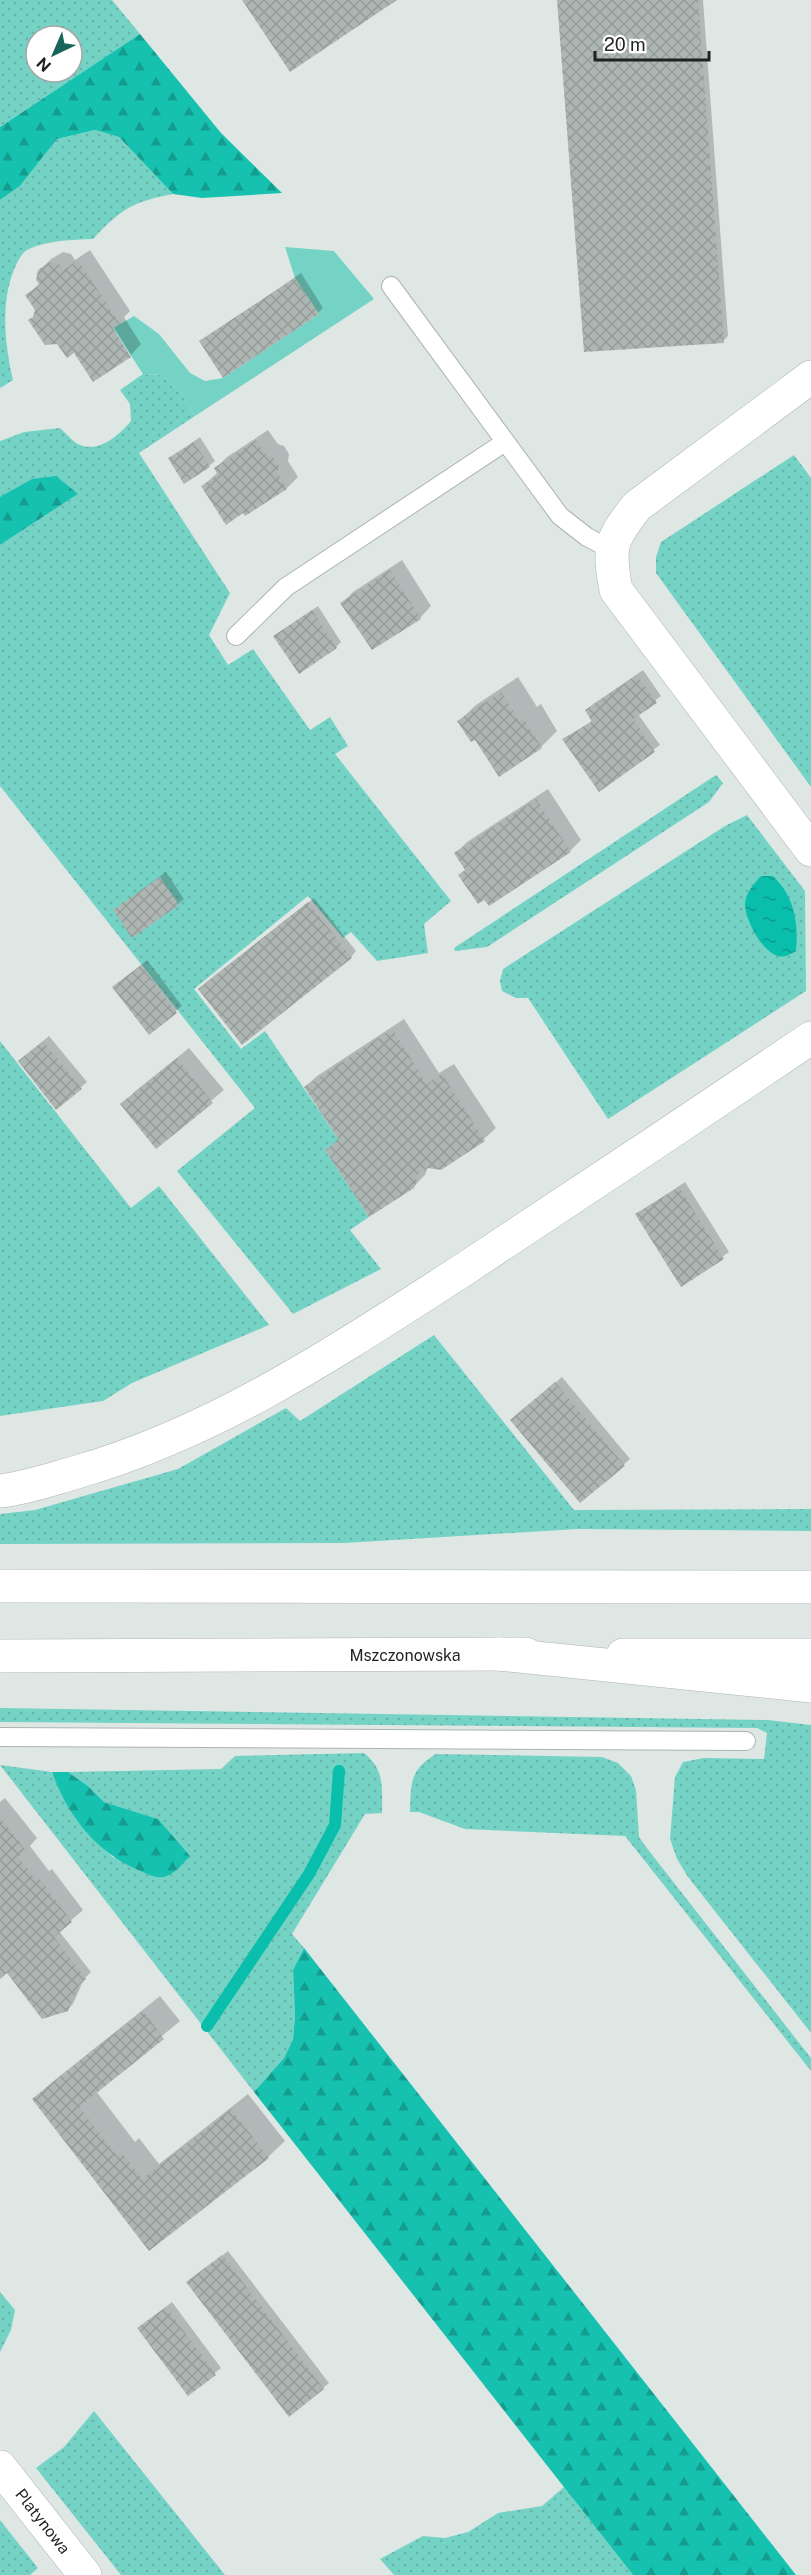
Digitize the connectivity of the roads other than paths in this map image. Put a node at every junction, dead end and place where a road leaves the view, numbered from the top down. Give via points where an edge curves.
1 (391, 286) dead end
2 (811, 376) edge
3 (505, 442) junction
4 (610, 549) junction
5 (237, 636) dead end
6 (811, 850) edge
7 (811, 1038) edge
8 (0, 1491) edge
9 (0, 1586) edge
10 (811, 1587) edge
11 (498, 1654) junction
12 (811, 1655) edge
13 (0, 1656) edge
14 (811, 1686) edge
15 (0, 1737) edge
16 (746, 1741) dead end
17 (0, 2467) edge
18 (85, 2575) edge

1 - 3 lane
2 - 4 main road via 637,506
3 - 4 lane via 560,516
3 - 5 lane via 286,587
4 - 6 main road via 616,590
7 - 8 main road via 321,1362 220,1417 129,1457
9 - 10 main road
11 - 12 main road, Mszczonowska
11 - 13 main road, Mszczonowska
11 - 14 main road
15 - 16 lane
17 - 18 main road, Platynowa

